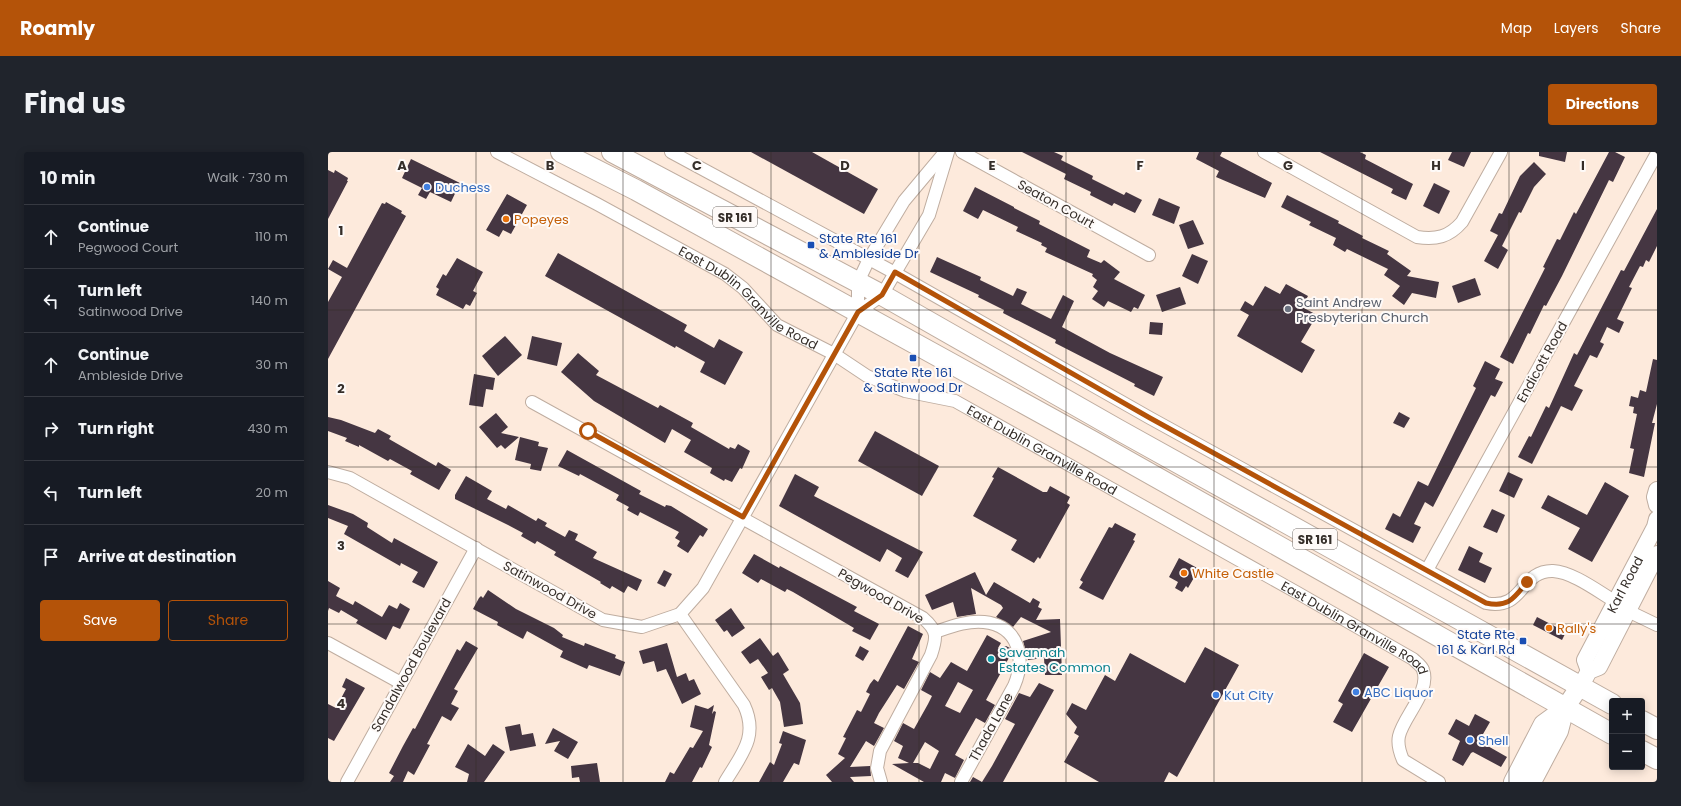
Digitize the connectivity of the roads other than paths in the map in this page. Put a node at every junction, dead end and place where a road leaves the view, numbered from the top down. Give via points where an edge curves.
1 (497, 152) edge
2 (561, 152) edge
3 (613, 152) edge
4 (671, 152) edge
5 (945, 152) edge
6 (948, 152) edge
7 (962, 152) edge
8 (1264, 152) edge
9 (1501, 152) edge
10 (1657, 153) edge
11 (1149, 255) dead end
12 (869, 259) junction
13 (895, 272) junction
14 (858, 282) junction
15 (882, 295) junction
16 (858, 312) junction
17 (834, 354) junction
18 (532, 402) dead end
19 (328, 472) edge
20 (1657, 490) edge
21 (1657, 505) edge
22 (743, 517) junction
23 (1657, 519) edge
24 (476, 548) junction
25 (1657, 554) edge
26 (1427, 570) junction
27 (1622, 606) junction
28 (680, 614) junction
29 (1657, 625) edge
30 (935, 632) junction
31 (328, 643) edge
32 (1584, 679) junction
33 (401, 683) junction
34 (1609, 701) edge
35 (1565, 708) junction
36 (1645, 723) edge
37 (1657, 729) edge
38 (1609, 732) edge
39 (1645, 753) edge
40 (1657, 759) edge
41 (347, 782) edge
42 (725, 782) edge
43 (881, 782) edge
44 (961, 782) edge
45 (1439, 782) edge
46 (1513, 782) edge
47 (1532, 782) edge

1 - 17 street, East Dublin Granville Road via 725,274 743,288 777,325
2 - 16 main road, SR 161 via 636,190
3 - 14 main road, SR 161
4 - 12 street
5 - 12 street via 904,201
6 - 13 street via 929,215
7 - 11 street, Seaton Court
8 - 9 street via 1417,236 1430,239 1454,231 1462,222
10 - 26 street, Endicott Road
12 - 13 street
12 - 14 street
13 - 15 street
13 - 26 street via 1150,418
14 - 15 main road, SR 161
14 - 16 street
15 - 16 street
15 - 32 main road, SR 161 via 1124,433
16 - 17 street, Satinwood Drive
16 - 35 main road, SR 161
17 - 22 street, Satinwood Drive
17 - 45 street, East Dublin Granville Road via 885,385 939,397 968,408 1413,659 1423,670 1424,680 1421,692 1399,736 1398,746 1403,760
18 - 22 street, Pegwood Drive
19 - 24 street, Satinwood Drive via 350,478
20 - 21 street
22 - 28 street, Satinwood Drive via 703,588
22 - 30 street, Pegwood Drive via 923,618
23 - 27 street, Karl Road
24 - 28 street, Satinwood Drive via 603,620 642,627
24 - 33 street, Sandalwood Boulevard
25 - 27 street, Karl Road
26 - 27 street via 1486,603 1495,605 1509,602 1527,582 1539,574 1552,571 1568,575
27 - 29 street
27 - 32 street, Karl Road via 1585,660
28 - 42 street via 744,705 750,718 751,732 746,746
30 - 43 street, Pegwood Drive via 936,641 931,655 880,751 877,768
30 - 44 street, Thada Lane via 964,623 984,622 1003,629 1015,641 1021,656 1020,673 1014,686
31 - 33 street
32 - 34 main road, SR 161
32 - 35 main road
33 - 41 street, Sandalwood Boulevard
35 - 38 main road, SR 161
35 - 46 main road via 1543,724
35 - 47 main road via 1559,731
36 - 37 main road
39 - 40 main road

